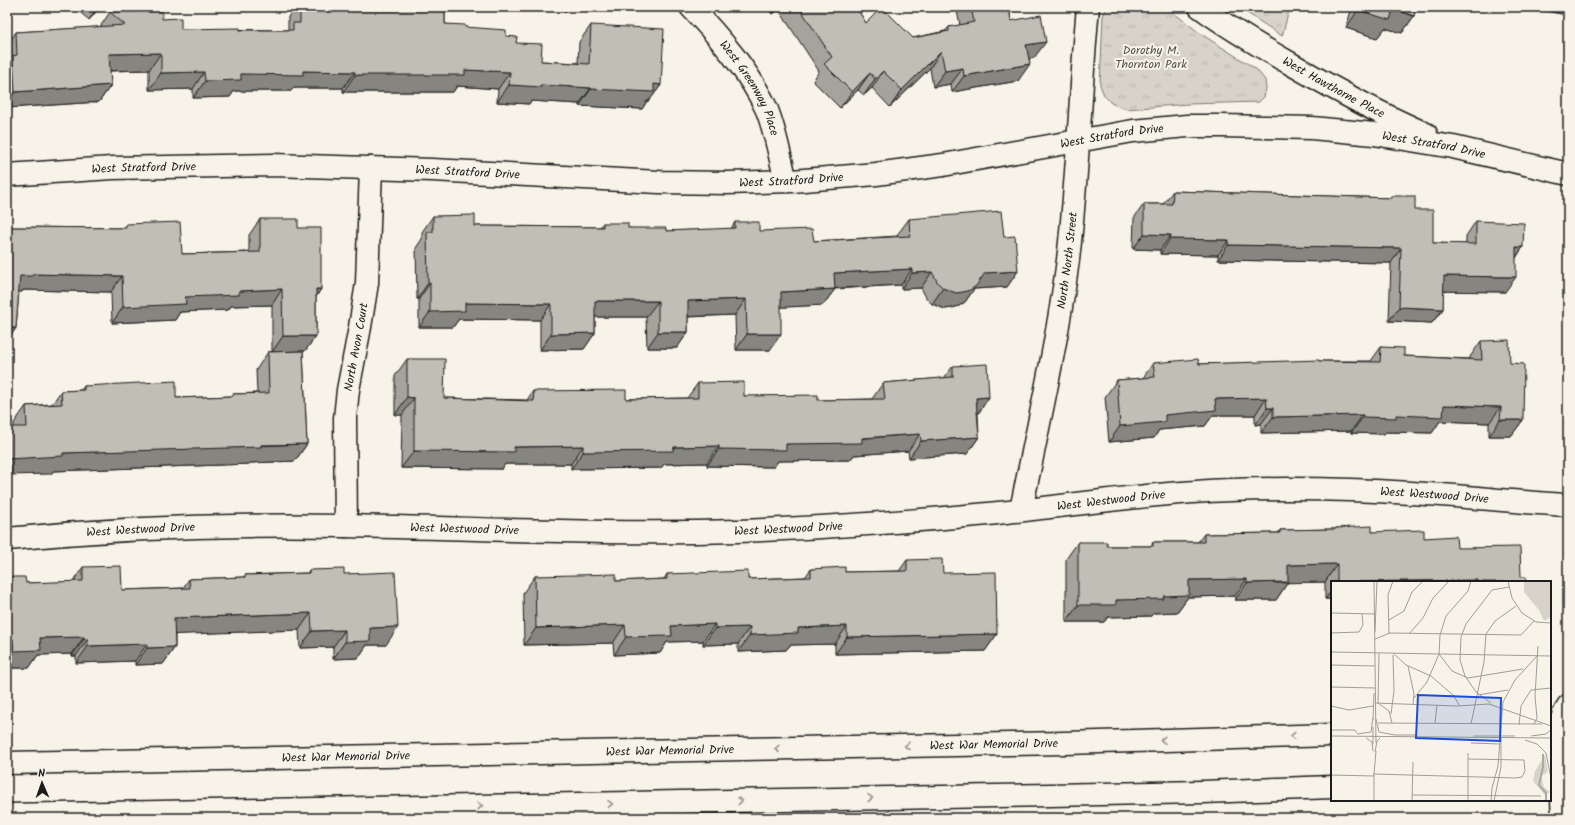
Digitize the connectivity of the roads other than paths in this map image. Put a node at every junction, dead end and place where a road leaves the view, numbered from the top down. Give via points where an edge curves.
1 (691, 7) edge
2 (1088, 7) edge
3 (1200, 7) edge
4 (1079, 140) junction
5 (1476, 152) junction
6 (371, 168) junction
7 (1568, 174) edge
8 (7, 175) edge
9 (786, 181) junction
10 (1568, 505) edge
11 (1021, 510) junction
12 (346, 526) junction
13 (7, 539) edge
14 (1568, 706) edge
15 (1559, 726) edge
16 (1331, 735) edge
17 (7, 763) edge
18 (1560, 779) edge
19 (1331, 787) edge
20 (7, 815) edge
21 (1563, 818) edge

1 - 9 main road, West Greenway Place via 729,51 757,91 769,116
2 - 4 main road, North North Street
3 - 5 main road, West Hawthorne Place via 1238,33 1346,96 1402,124
4 - 5 main road, West Stratford Drive via 1187,126 1276,126 1367,133
4 - 9 main road, West Stratford Drive via 943,165
4 - 11 main road, North North Street via 1061,309
5 - 7 main road, West Stratford Drive
6 - 8 main road, West Stratford Drive via 273,165 162,166
6 - 9 main road, West Stratford Drive via 659,182
6 - 12 main road, North Avon Court via 367,283 345,418
10 - 11 main road, West Westwood Drive via 1411,492 1313,488 1169,494
11 - 12 main road, West Westwood Drive via 872,523 735,531 605,532
12 - 13 main road, West Westwood Drive via 194,526
14 - 15 main road
15 - 18 main road
16 -> 17 main road, West War Memorial Drive via 1057,743
18 - 21 main road
20 -> 19 main road via 1204,792

